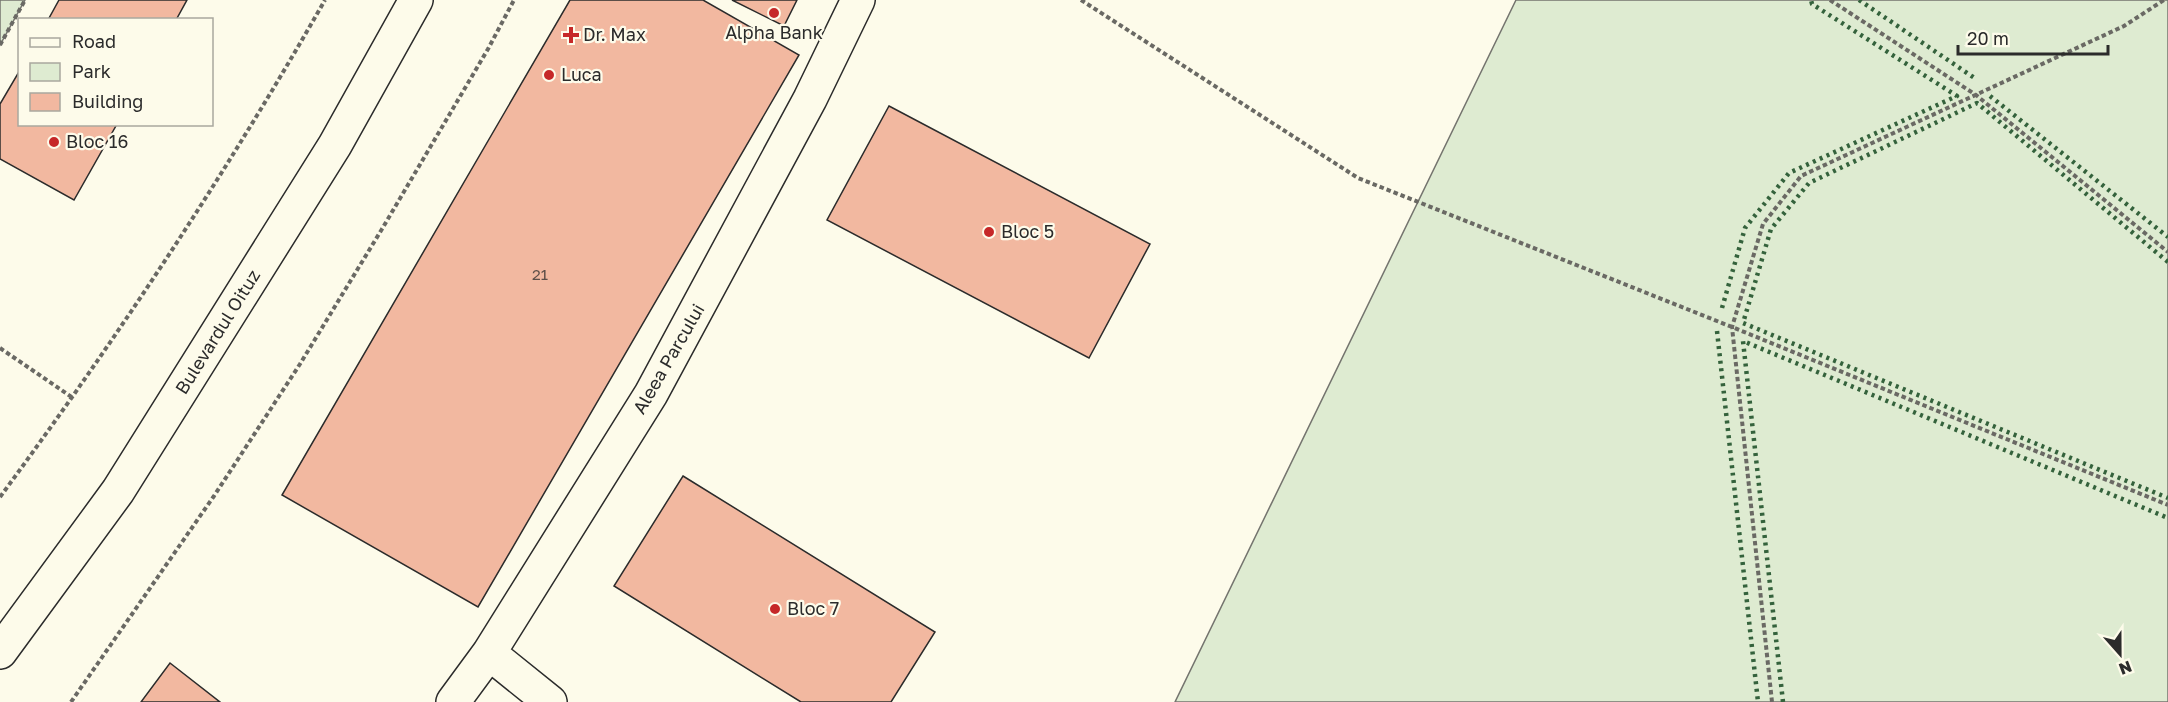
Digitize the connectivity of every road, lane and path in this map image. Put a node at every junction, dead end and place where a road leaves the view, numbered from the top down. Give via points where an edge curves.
1 (25, 0) edge
2 (325, 0) edge
3 (416, 0) edge
4 (514, 0) edge
5 (858, 0) edge
6 (1081, 0) edge
7 (1830, 0) edge
8 (2164, 0) edge
9 (0, 45) edge
10 (1976, 94) junction
11 (2168, 252) edge
12 (1732, 327) junction
13 (0, 348) edge
14 (73, 398) junction
15 (0, 497) edge
16 (2168, 505) edge
17 (0, 652) edge
18 (489, 653) junction
19 (71, 702) edge
20 (453, 702) edge
21 (550, 702) edge
22 (1772, 702) edge

1 - 9 path
2 - 14 path via 170,256
3 - 17 street, Bulevardul Oituz via 335,145 118,491
4 - 19 path via 300,364
5 - 18 street, Aleea Parcului via 810,99 651,394
6 - 12 path via 1358,178
7 - 10 path
8 - 10 path via 2124,26
10 - 11 path
10 - 12 path via 1801,176 1763,224
12 - 16 path
12 - 22 path
13 - 14 path
14 - 15 path
18 - 20 street, Aleea Parcului
18 - 21 street

